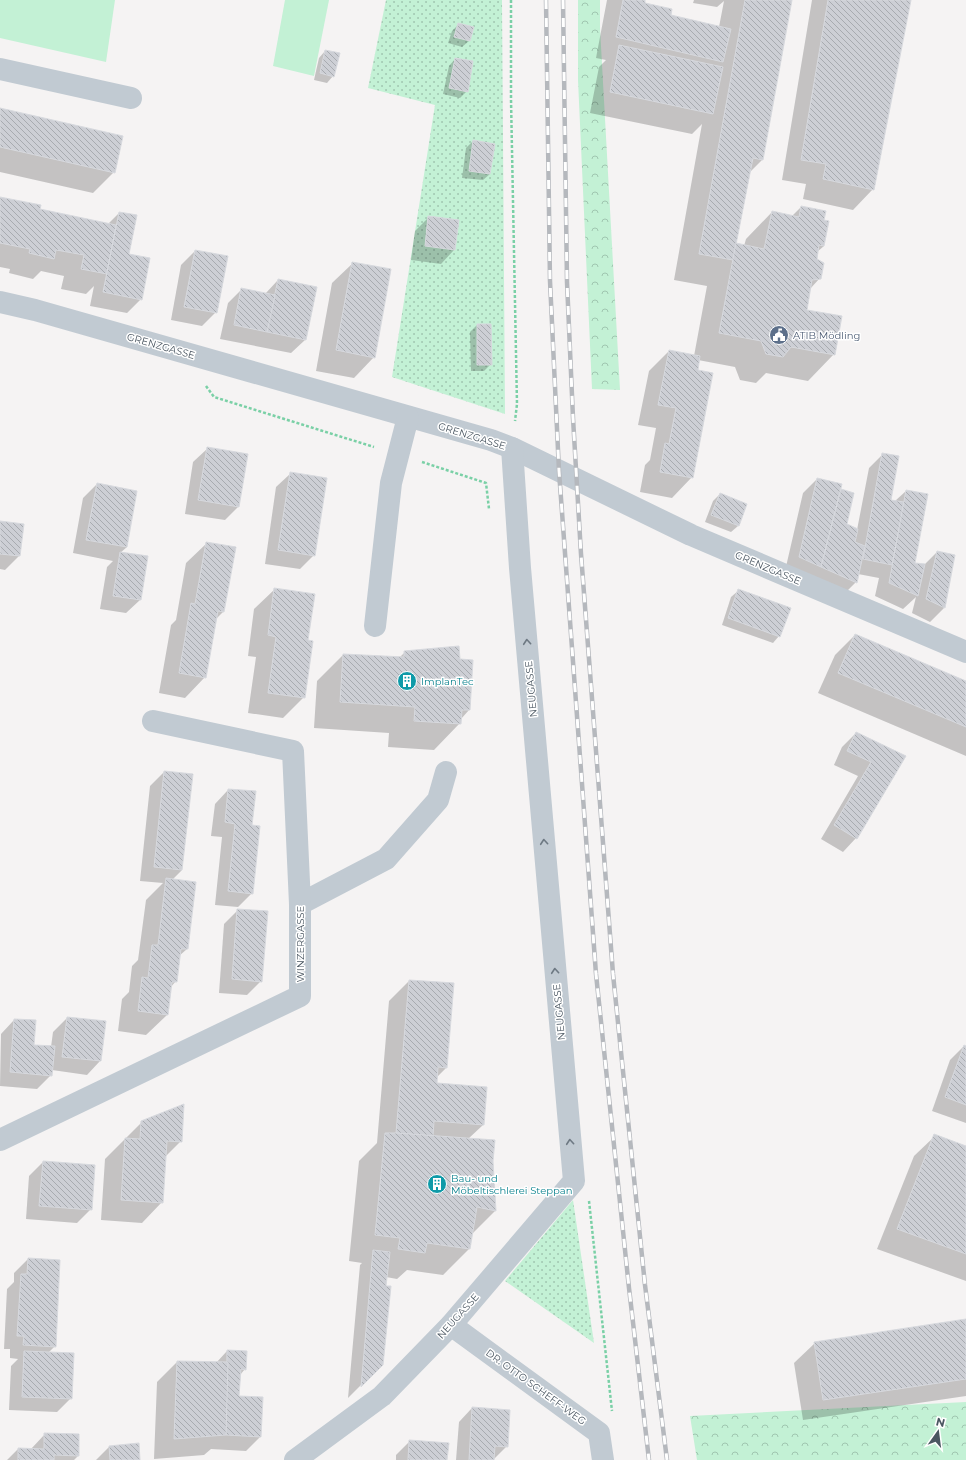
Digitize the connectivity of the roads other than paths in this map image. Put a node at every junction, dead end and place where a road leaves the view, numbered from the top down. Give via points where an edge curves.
1 (0, 69) edge
2 (131, 98) dead end
3 (0, 302) edge
4 (408, 417) junction
5 (512, 448) junction
6 (375, 626) dead end
7 (966, 652) edge
8 (153, 721) dead end
9 (446, 772) dead end
10 (300, 904) junction
11 (0, 1140) edge
12 (451, 1325) junction
13 (295, 1460) edge
14 (603, 1460) edge

1 - 2 street
3 - 4 street, GRENZGASSE
4 - 5 street, GRENZGASSE
4 - 6 street via 391,483
5 - 7 street, GRENZGASSE via 691,535
12 -> 5 street, NEUGASSE via 574,1181 520,568
8 - 10 street, WINZERGASSE via 293,751
9 - 10 street via 438,800 386,859
10 - 11 street, WINZERGASSE via 300,996
12 - 13 street, NEUGASSE via 382,1396
12 - 14 street, DR. OTTO SCHEFF-WEG via 599,1433

